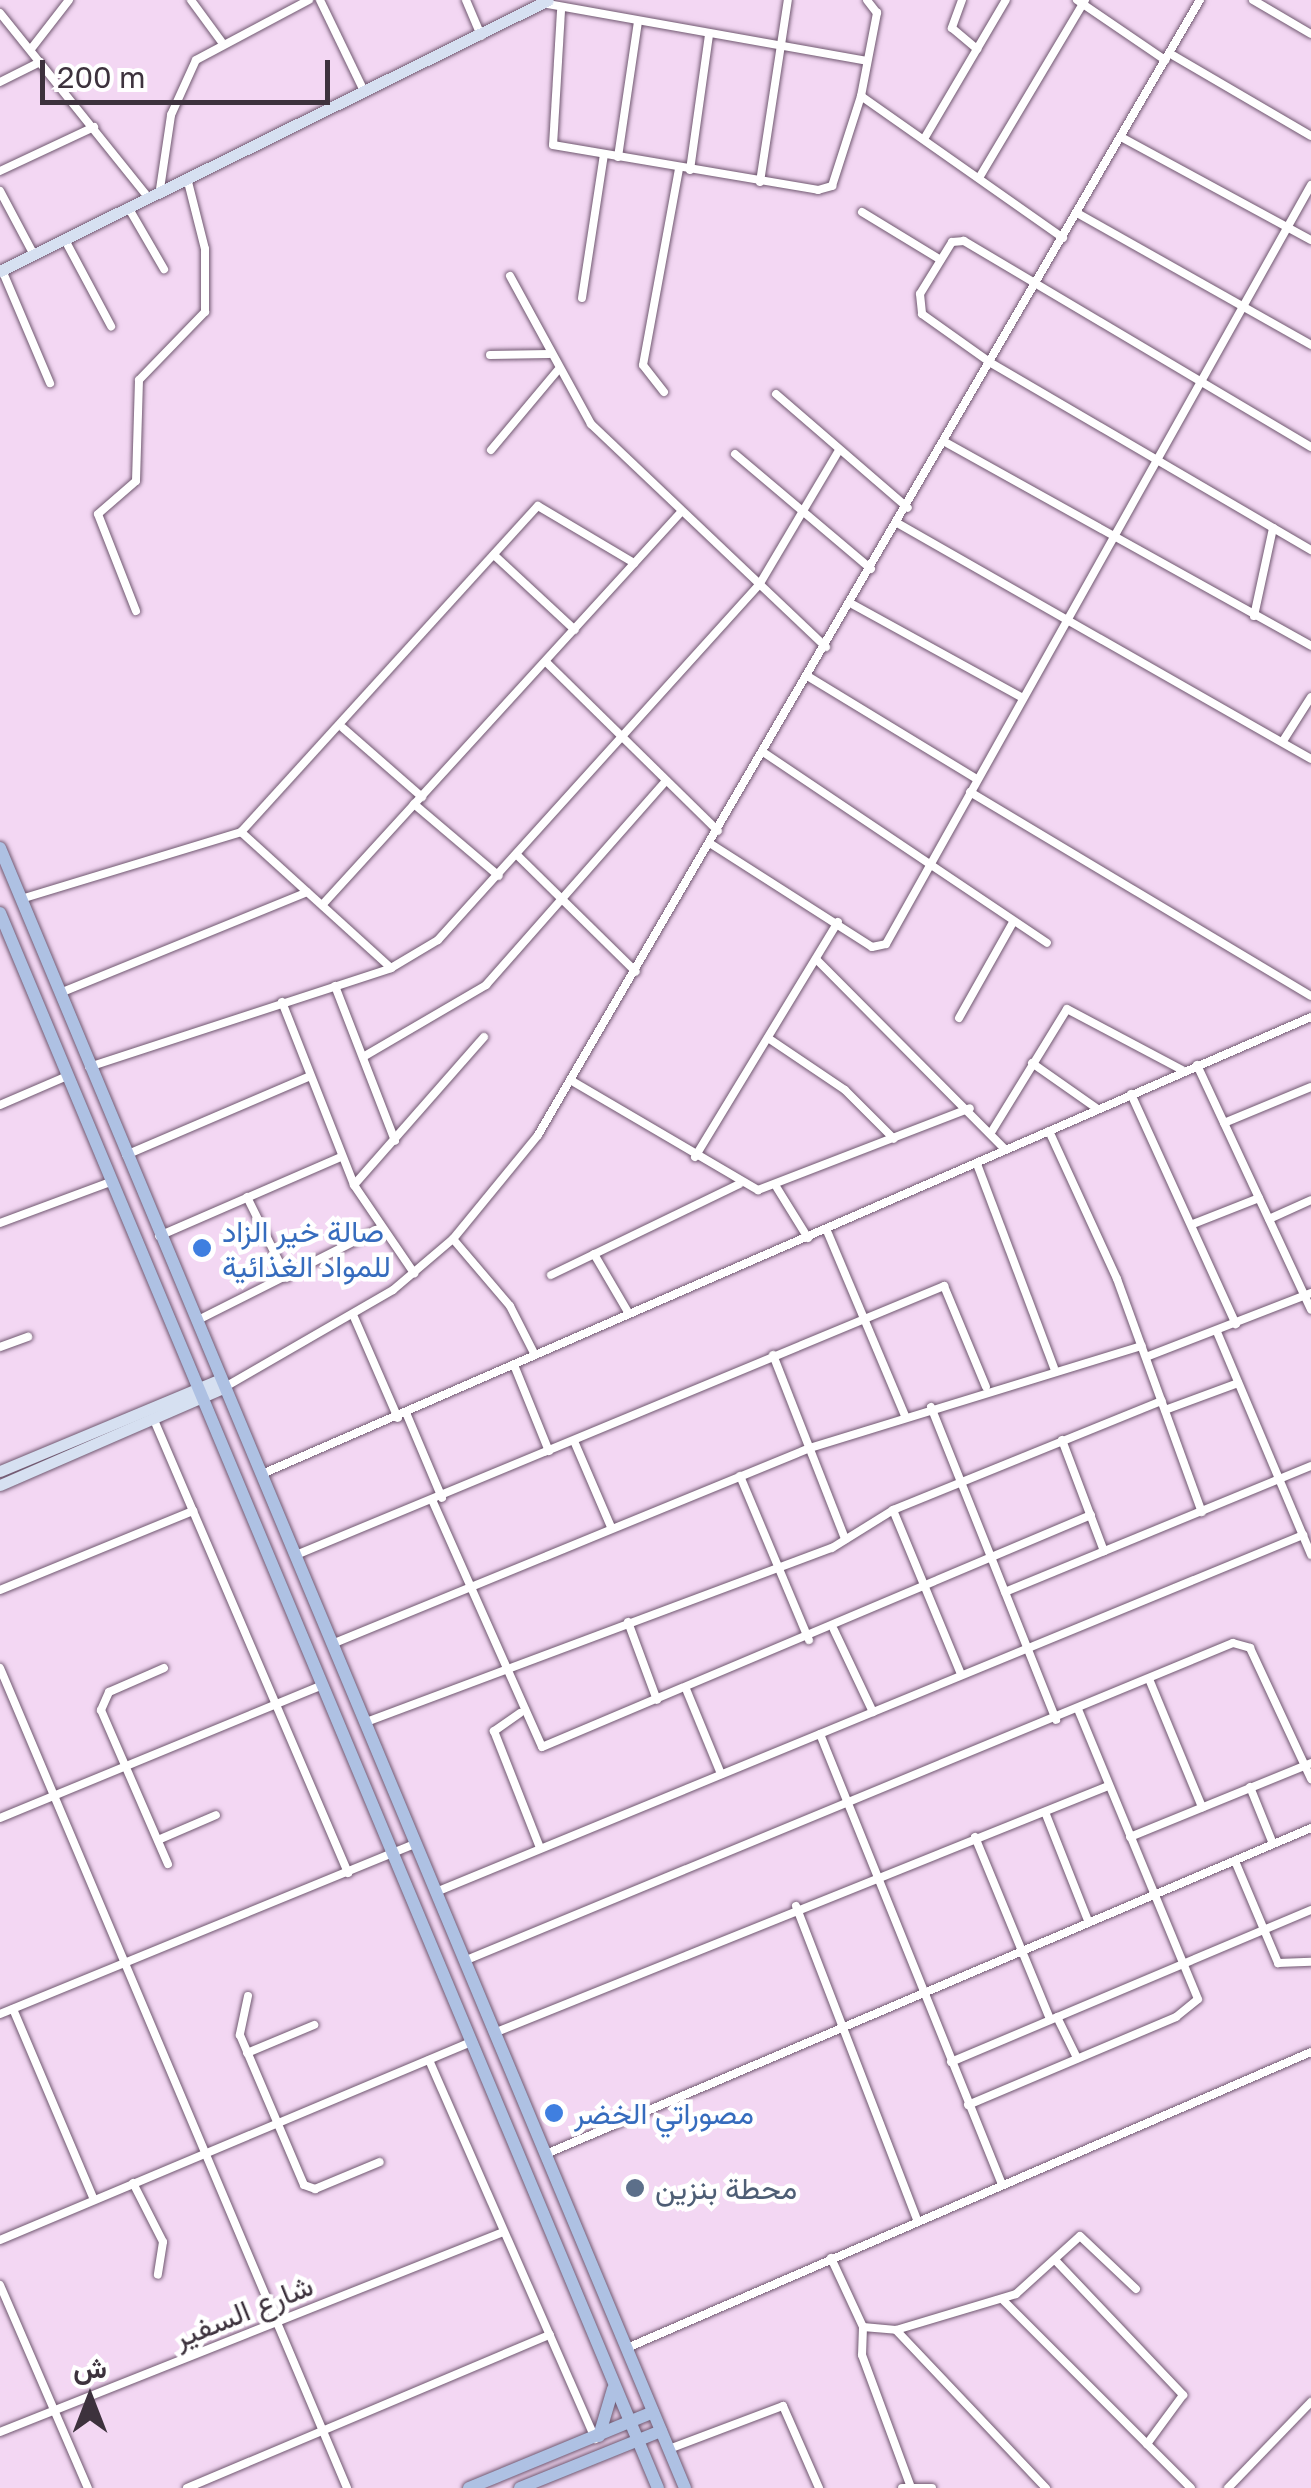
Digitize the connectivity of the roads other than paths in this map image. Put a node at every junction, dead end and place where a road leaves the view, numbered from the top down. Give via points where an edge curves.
1 (69, 0) edge
2 (191, 0) edge
3 (308, 0) edge
4 (320, 0) edge
5 (466, 0) edge
6 (788, 0) edge
7 (867, 0) edge
8 (962, 0) edge
9 (1006, 0) edge
10 (1200, 0) edge
11 (1253, 0) edge
12 (1081, 1) edge
13 (545, 2) edge
14 (562, 11) junction
15 (0, 14) edge
16 (638, 22) junction
17 (1311, 34) edge
18 (709, 35) junction
19 (481, 36) junction
20 (221, 40) junction
21 (782, 46) junction
22 (31, 49) junction
23 (976, 49) junction
24 (1167, 56) junction
25 (866, 61) junction
26 (40, 62) junction
27 (0, 82) edge
28 (363, 89) junction
29 (861, 96) junction
30 (94, 127) junction
31 (1311, 136) edge
32 (1120, 137) junction
33 (924, 140) junction
34 (604, 155) junction
35 (618, 158) junction
36 (679, 168) junction
37 (690, 170) junction
38 (0, 171) edge
39 (186, 174) junction
40 (979, 178) junction
41 (760, 182) junction
42 (1311, 185) edge
43 (160, 189) junction
44 (0, 191) edge
45 (146, 196) junction
46 (128, 207) junction
47 (862, 212) dead end
48 (1077, 213) junction
49 (1288, 226) junction
50 (1063, 238) junction
51 (66, 240) junction
52 (1311, 240) edge
53 (34, 255) junction
54 (941, 260) junction
55 (164, 269) dead end
56 (1, 271) edge
57 (510, 276) dead end
58 (1036, 285) junction
59 (582, 298) dead end
60 (1243, 306) junction
61 (111, 326) dead end
62 (1311, 345) edge
63 (490, 354) dead end
64 (549, 354) junction
65 (991, 363) junction
66 (558, 370) junction
67 (50, 383) dead end
68 (1199, 385) junction
69 (664, 392) dead end
70 (776, 394) dead end
71 (946, 442) junction
72 (1311, 448) edge
73 (491, 450) dead end
74 (839, 450) junction
75 (734, 454) dead end
76 (1157, 460) junction
77 (908, 508) junction
78 (681, 512) junction
79 (804, 516) junction
80 (899, 524) junction
81 (1273, 528) junction
82 (1112, 540) junction
83 (1311, 550) edge
84 (494, 555) junction
85 (634, 563) junction
86 (871, 568) junction
87 (759, 585) junction
88 (852, 604) junction
89 (136, 611) dead end
90 (1068, 616) junction
91 (1254, 616) junction
92 (575, 630) junction
93 (826, 646) junction
94 (1311, 646) edge
95 (546, 662) junction
96 (809, 677) junction
97 (1022, 698) junction
98 (1311, 698) edge
99 (343, 728) junction
100 (623, 740) junction
101 (1283, 741) junction
102 (763, 752) junction
103 (1311, 758) edge
104 (977, 779) junction
105 (666, 782) junction
106 (970, 792) junction
107 (422, 796) junction
108 (414, 804) junction
109 (241, 832) junction
110 (718, 832) junction
111 (710, 844) junction
112 (0, 848) edge
113 (518, 856) junction
114 (926, 870) junction
115 (499, 876) junction
116 (307, 892) junction
117 (22, 898) junction
118 (562, 898) junction
119 (324, 903) junction
120 (0, 913) edge
121 (838, 922) junction
122 (1013, 922) junction
123 (1047, 943) dead end
124 (816, 959) junction
125 (391, 968) junction
126 (636, 972) junction
127 (334, 986) junction
128 (60, 994) junction
129 (1311, 996) edge
130 (282, 1002) junction
131 (1311, 1017) edge
132 (959, 1018) dead end
133 (484, 1037) dead end
134 (768, 1038) junction
135 (363, 1057) junction
136 (1032, 1063) junction
137 (1197, 1064) junction
138 (89, 1068) junction
139 (1183, 1071) junction
140 (310, 1076) junction
141 (65, 1077) junction
142 (572, 1082) junction
143 (1311, 1087) edge
144 (1131, 1094) junction
145 (0, 1105) edge
146 (970, 1108) junction
147 (1096, 1108) junction
148 (1224, 1123) junction
149 (992, 1132) junction
150 (1050, 1132) junction
151 (894, 1139) junction
152 (395, 1142) junction
153 (1006, 1150) junction
154 (126, 1155) junction
155 (696, 1156) junction
156 (341, 1157) junction
157 (977, 1164) junction
158 (110, 1182) junction
159 (739, 1184) junction
160 (354, 1185) junction
161 (777, 1188) junction
162 (247, 1197) junction
163 (1259, 1198) junction
164 (1311, 1200) edge
165 (1269, 1219) junction
166 (0, 1223) edge
167 (1192, 1224) junction
168 (379, 1229) junction
169 (826, 1231) junction
170 (159, 1236) junction
171 (808, 1238) junction
172 (453, 1239) junction
173 (594, 1254) junction
174 (414, 1273) junction
175 (550, 1275) dead end
176 (287, 1278) junction
177 (1308, 1294) edge
178 (1311, 1310) edge
179 (629, 1314) junction
180 (354, 1317) junction
181 (865, 1318) junction
182 (196, 1322) junction
183 (1236, 1324) junction
184 (1217, 1332) junction
185 (28, 1338) dead end
186 (1142, 1346) junction
187 (0, 1347) edge
188 (535, 1355) junction
189 (773, 1355) junction
190 (1146, 1357) junction
191 (514, 1365) junction
192 (1054, 1368) junction
193 (225, 1382) junction
194 (1238, 1383) junction
195 (986, 1387) junction
196 (199, 1394) junction
197 (931, 1406) junction
198 (1164, 1406) junction
199 (905, 1416) junction
200 (403, 1417) junction
201 (154, 1420) junction
202 (1062, 1440) junction
203 (574, 1441) junction
204 (810, 1448) junction
205 (549, 1452) junction
206 (1311, 1466) edge
207 (0, 1472) edge
208 (262, 1474) junction
209 (740, 1476) junction
210 (1280, 1478) junction
211 (961, 1480) junction
212 (0, 1486) edge
213 (437, 1500) junction
214 (893, 1510) junction
215 (194, 1512) junction
216 (1202, 1512) junction
217 (1091, 1516) junction
218 (611, 1528) junction
219 (1303, 1535) junction
220 (846, 1539) junction
221 (1104, 1551) junction
222 (296, 1555) junction
223 (1311, 1555) edge
224 (993, 1559) junction
225 (779, 1567) junction
226 (468, 1585) junction
227 (926, 1589) junction
228 (0, 1590) edge
229 (1005, 1592) junction
230 (628, 1622) junction
231 (834, 1630) junction
232 (809, 1640) junction
233 (332, 1644) junction
234 (1027, 1646) junction
235 (0, 1668) edge
236 (164, 1668) dead end
237 (501, 1668) junction
238 (961, 1674) junction
239 (1149, 1679) junction
240 (323, 1686) junction
241 (686, 1689) junction
242 (656, 1700) junction
243 (275, 1704) junction
244 (1079, 1711) junction
245 (873, 1712) junction
246 (520, 1714) junction
247 (1056, 1720) junction
248 (366, 1722) junction
249 (820, 1734) junction
250 (1308, 1764) edge
251 (122, 1766) junction
252 (721, 1774) junction
253 (1311, 1779) edge
254 (1108, 1786) junction
255 (1250, 1787) junction
256 (53, 1795) junction
257 (850, 1803) junction
258 (1202, 1807) junction
259 (1045, 1812) junction
260 (216, 1815) dead end
261 (0, 1818) edge
262 (1311, 1828) edge
263 (975, 1837) junction
264 (1130, 1837) junction
265 (158, 1840) junction
266 (416, 1843) junction
267 (1274, 1844) junction
268 (540, 1848) junction
269 (392, 1853) junction
270 (1234, 1861) junction
271 (168, 1864) dead end
272 (348, 1873) junction
273 (877, 1874) junction
274 (436, 1892) junction
275 (1155, 1894) junction
276 (796, 1906) junction
277 (1311, 1910) edge
278 (1089, 1923) junction
279 (1264, 1930) junction
280 (1021, 1952) junction
281 (464, 1961) junction
282 (122, 1962) junction
283 (1311, 1962) edge
284 (1185, 1963) junction
285 (924, 1993) junction
286 (248, 1996) dead end
287 (13, 2009) junction
288 (0, 2014) edge
289 (1053, 2018) junction
290 (314, 2025) dead end
291 (846, 2028) junction
292 (494, 2033) junction
293 (471, 2042) junction
294 (1311, 2052) edge
295 (247, 2053) junction
296 (1077, 2058) junction
297 (429, 2060) junction
298 (951, 2062) junction
299 (968, 2106) junction
300 (278, 2124) junction
301 (207, 2154) junction
302 (546, 2154) junction
303 (380, 2162) dead end
304 (133, 2183) junction
305 (1002, 2185) junction
306 (94, 2200) junction
307 (917, 2220) junction
308 (502, 2232) junction
309 (0, 2240) edge
310 (831, 2258) junction
311 (1056, 2261) junction
312 (158, 2275) dead end
313 (0, 2286) edge
314 (1136, 2289) dead end
315 (1002, 2299) junction
316 (276, 2322) junction
317 (863, 2327) junction
318 (896, 2330) junction
319 (550, 2335) junction
320 (628, 2348) junction
321 (614, 2386) junction
322 (1309, 2406) edge
323 (56, 2410) junction
324 (653, 2412) junction
325 (630, 2423) junction
326 (322, 2431) junction
327 (661, 2431) junction
328 (0, 2432) edge
329 (596, 2438) junction
330 (637, 2440) junction
331 (1147, 2444) junction
332 (669, 2449) junction
333 (608, 2451) junction
334 (648, 2463) junction
335 (906, 2487) edge
336 (88, 2488) edge
337 (187, 2488) edge
338 (346, 2488) edge
339 (469, 2488) edge
340 (520, 2488) edge
341 (658, 2488) edge
342 (685, 2488) edge
343 (818, 2488) edge
344 (932, 2488) edge
345 (1046, 2488) edge
346 (1191, 2488) edge
347 (1228, 2488) edge

1 - 22 street
2 - 20 street
3 - 20 street
4 - 28 street
5 - 19 street
6 - 21 street
7 - 25 street via 876,14
8 - 23 street via 952,28
9 - 23 street
10 - 24 street
11 - 17 street
12 - 24 street
12 - 40 street
13 - 14 street
13 - 19 street
14 - 16 street
14 - 34 street via 550,140
15 - 22 street
16 - 18 street
16 - 35 street
18 - 21 street
18 - 37 street
19 - 28 street
20 - 43 street via 183,82
21 - 25 street
21 - 41 street
22 - 26 street
23 - 33 street
24 - 31 street
24 - 32 street
25 - 29 street
26 - 27 street
26 - 30 street
28 - 39 street
29 - 33 street
29 - 41 street via 832,186
30 - 38 street
30 - 45 street
32 - 48 street
32 - 49 street
33 - 40 street
34 - 35 street
34 - 59 street
35 - 36 street
36 - 37 street
36 - 69 street via 644,365
37 - 41 street
39 - 43 street
39 - 89 street via 205,249 205,312 138,380 136,480 98,514
40 - 50 street
42 - 49 street
43 - 45 street
44 - 53 street
45 - 46 street
46 - 51 street
46 - 55 street
47 - 54 street
48 - 50 street
48 - 60 street
49 - 52 street
49 - 60 street
50 - 58 street
51 - 53 street
51 - 61 street
53 - 56 street
54 - 58 street via 952,242 964,241
54 - 65 street via 918,310
56 - 67 street
57 - 64 street
58 - 65 street
58 - 68 street
60 - 62 street
60 - 68 street
63 - 64 street
64 - 66 street
65 - 71 street
65 - 76 street
66 - 73 street
66 - 78 street via 599,434
68 - 72 street
68 - 76 street
70 - 74 street
71 - 77 street
71 - 82 street
74 - 77 street
74 - 79 street
75 - 79 street
76 - 81 street
76 - 82 street
77 - 80 street
78 - 85 street
78 - 87 street
79 - 86 street
79 - 87 street
80 - 86 street
80 - 90 street
81 - 83 street
81 - 91 street
82 - 90 street
82 - 91 street
84 - 85 street via 543,505
84 - 92 street
84 - 99 street
85 - 92 street
86 - 88 street
87 - 93 street
87 - 100 street
88 - 93 street
88 - 97 street
90 - 97 street
90 - 101 street
91 - 94 street
92 - 95 street
93 - 96 street
95 - 100 street
95 - 107 street
96 - 102 street
96 - 104 street
97 - 104 street
98 - 101 street
99 - 107 street
99 - 109 street
100 - 105 street
100 - 113 street
101 - 103 street
102 - 110 street
102 - 114 street via 881,825
104 - 106 street
105 - 110 street
105 - 118 street
106 - 114 street
106 - 129 street
107 - 108 street
108 - 115 street
108 - 119 street
109 - 116 street
109 - 117 street
110 - 111 street
111 - 121 street
111 - 126 street
112 - 117 main road
113 - 115 street
113 - 118 street
114 - 121 street via 884,946
114 - 122 street
115 - 125 street via 438,940
116 - 119 street
116 - 128 street
117 - 128 main road
118 - 126 street
118 - 135 street via 475,995
119 - 125 street
120 - 141 main road
121 - 124 street
122 - 123 street
122 - 132 street
124 - 134 street
124 - 146 street
125 - 127 street
126 - 142 street
127 - 130 street
127 - 135 street
128 - 138 main road
130 - 138 street
130 - 140 street
131 - 137 street
133 - 152 street
134 - 151 street via 827,1076
134 - 155 street
135 - 152 street
136 - 139 street via 1072,1008
136 - 147 street
136 - 149 street
137 - 139 street
137 - 148 street
138 - 154 main road
139 - 144 street
140 - 154 street
140 - 156 street
141 - 145 street
141 - 158 main road
142 - 155 street
142 - 172 street
143 - 148 street
144 - 147 street
144 - 167 street
146 - 149 street
146 - 151 street
147 - 150 street
148 - 163 street
149 - 153 street
150 - 153 street
150 - 186 street
151 - 161 street
152 - 160 street
153 - 157 street
154 - 170 main road
155 - 159 street
156 - 160 street
156 - 162 street
157 - 169 street
157 - 192 street
158 - 166 street
158 - 196 main road
159 - 161 street
159 - 173 street
160 - 168 street
161 - 171 street
162 - 170 street
162 - 176 street
163 - 165 street
163 - 167 street
164 - 165 street
165 - 177 street
167 - 183 street
168 - 174 street
168 - 176 street
169 - 171 street
169 - 181 street
170 - 182 main road
171 - 179 street
172 - 174 street
172 - 188 street via 510,1306
173 - 175 street
173 - 179 street
174 - 180 street
176 - 182 street
177 - 178 street
177 - 183 street
179 - 188 street
180 - 193 street
180 - 200 street
181 - 189 street
181 - 195 street via 949,1288
181 - 199 street
182 - 193 main road
183 - 184 street
184 - 190 street
184 - 194 street
185 - 187 street
186 - 190 street
186 - 192 street
188 - 191 street
189 - 203 street
189 - 204 street
190 - 198 street
191 - 200 street
191 - 205 street
192 - 195 street
193 - 196 street
193 - 208 main road
194 - 198 street
194 - 210 street
195 - 197 street
196 - 201 street
196 - 207 street
196 - 240 main road
197 - 199 street
197 - 211 street
198 - 202 street
198 - 216 street
199 - 204 street
200 - 208 street
200 - 213 street
201 - 212 street
201 - 215 street
202 - 211 street
202 - 217 street
203 - 205 street
203 - 218 street
204 - 209 street
204 - 220 street
205 - 213 street
206 - 210 street
208 - 222 main road
209 - 218 street
209 - 225 street
210 - 216 street
210 - 219 street
211 - 214 street
211 - 224 street
213 - 222 street
213 - 226 street
214 - 220 street
214 - 227 street
215 - 228 street
215 - 243 street
216 - 221 street
217 - 221 street
217 - 224 street
218 - 226 street
219 - 223 street
219 - 234 street
220 - 225 street
221 - 229 street
222 - 233 main road
224 - 227 street
224 - 229 street
225 - 230 street
225 - 232 street
226 - 233 street
226 - 237 street
227 - 231 street
227 - 238 street
229 - 234 street
230 - 237 street
230 - 242 street
231 - 232 street
231 - 245 street
232 - 241 street
233 - 248 main road
234 - 238 street
234 - 247 street
235 - 256 street
236 - 251 street via 104,1696
237 - 246 street
237 - 248 street
238 - 245 street
239 - 244 street
239 - 250 street via 1246,1645
239 - 258 street
240 - 243 street
240 - 269 main road
241 - 242 street
241 - 252 street
242 - 246 street via 542,1747
243 - 251 street
243 - 272 street
244 - 247 street
244 - 254 street
245 - 249 street
246 - 268 street via 494,1731
247 - 257 street
248 - 266 main road
249 - 252 street
249 - 257 street
250 - 253 street
250 - 255 street
251 - 256 street
251 - 265 street
252 - 268 street
254 - 259 street
254 - 264 street
255 - 258 street
255 - 267 street
256 - 261 street
256 - 282 street
257 - 273 street
257 - 281 street
258 - 264 street
259 - 263 street
259 - 278 street
260 - 265 street
262 - 267 street
263 - 273 street
263 - 280 street
264 - 275 street
265 - 271 street
266 - 269 street
266 - 274 main road
267 - 270 street
268 - 274 street
269 - 272 street
269 - 293 main road
270 - 275 street
270 - 279 street
272 - 282 street
273 - 276 street
273 - 285 street
274 - 281 main road
275 - 278 street
275 - 284 street
276 - 291 street
276 - 292 street
277 - 279 street
278 - 280 street
279 - 283 street via 1286,1969
279 - 284 street
280 - 285 street
280 - 289 street
281 - 292 main road
282 - 287 street
282 - 301 street
284 - 289 street
284 - 296 street via 1197,1990 1192,2007
285 - 291 street
285 - 298 street
286 - 295 street
287 - 288 street
287 - 306 street
289 - 296 street
289 - 298 street
290 - 295 street
291 - 302 street
291 - 307 street
292 - 302 main road
293 - 297 street
293 - 321 main road
294 - 305 street
295 - 300 street
296 - 299 street
297 - 300 street
297 - 308 street
298 - 299 street
299 - 305 street
300 - 301 street
300 - 303 street via 309,2189
301 - 304 street
301 - 316 street
302 - 320 main road
304 - 306 street
304 - 312 street via 163,2242
305 - 307 street
306 - 309 street
307 - 310 street
308 - 316 street, شارع السفير
308 - 319 street
310 - 317 street
310 - 320 street
311 - 314 street via 1083,2236
311 - 315 street
311 - 331 street via 1183,2395
313 - 323 street
315 - 318 street
315 - 331 street
316 - 323 street, شارع السفير
316 - 326 street
317 - 318 street
317 - 335 street via 862,2355
318 - 345 street
319 - 326 street
319 - 329 street
320 - 324 main road
321 - 325 main road
321 - 329 main road
322 - 347 street
323 - 328 street, شارع السفير
323 - 336 street
324 - 325 main road
324 - 327 main road
325 - 329 main road
325 - 330 main road
326 - 337 street
326 - 338 street
327 - 330 main road
327 - 332 main road
329 - 339 main road
330 - 333 main road
330 - 334 main road
331 - 346 street
332 - 342 main road
332 - 343 street via 783,2406
333 - 334 main road
333 - 340 main road
334 - 341 main road
335 - 344 street

